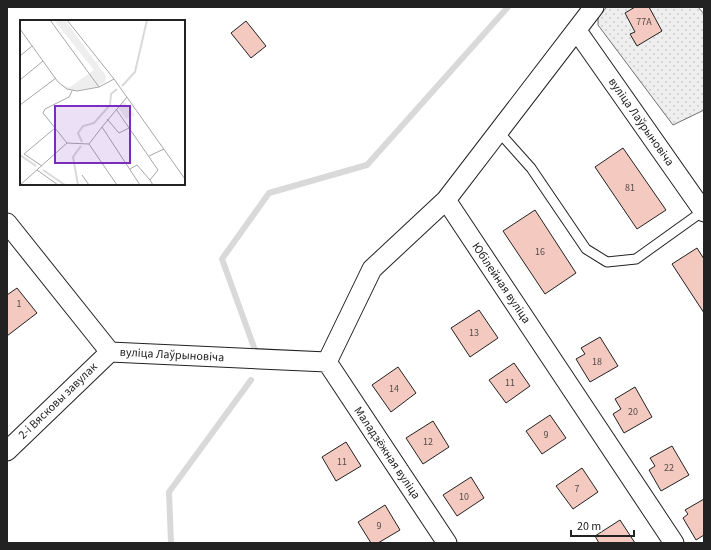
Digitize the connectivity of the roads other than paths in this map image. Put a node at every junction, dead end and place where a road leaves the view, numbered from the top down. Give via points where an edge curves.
1 (594, 7) edge
2 (577, 31) junction
3 (498, 131) junction
4 (446, 200) junction
5 (703, 211) edge
6 (7, 222) edge
7 (110, 352) junction
8 (327, 362) junction
9 (7, 451) edge
10 (447, 543) edge
11 (674, 543) edge

1 - 2 street
2 - 3 street
2 - 5 street, вуліца Лаўрыновіча
3 - 4 street
3 - 5 lane via 531,168 586,249 607,262 636,259
4 - 8 street via 372,269
4 - 11 street, Юбілейная вуліца
6 - 7 street, вуліца Лаўрыновіча
7 - 8 street, вуліца Лаўрыновіча
7 - 9 street, 2-і Вясковы завулак
8 - 10 street, Маладзёжная вуліца

